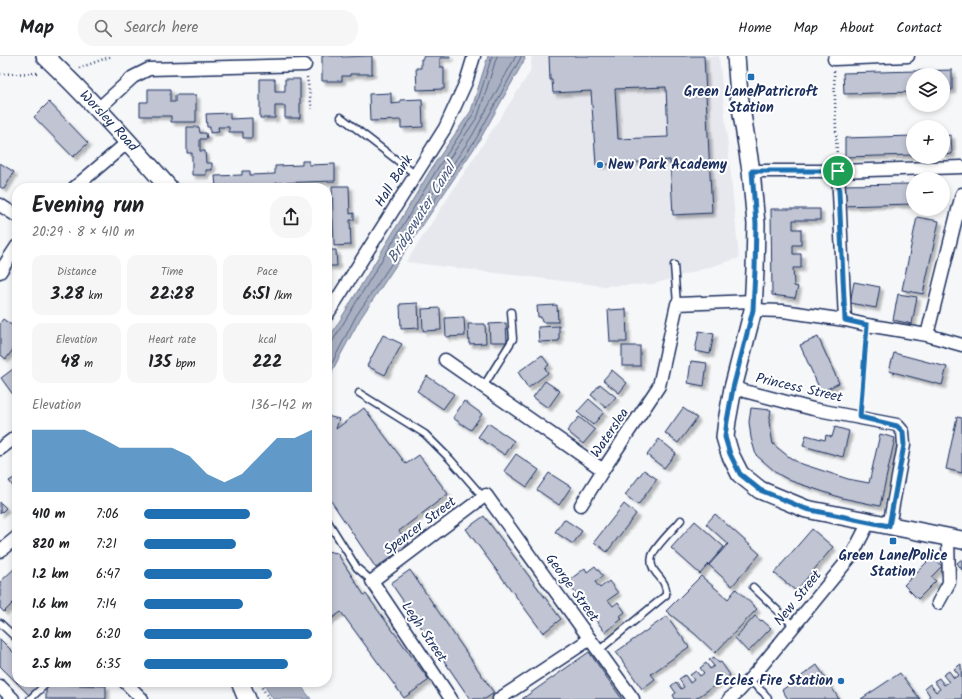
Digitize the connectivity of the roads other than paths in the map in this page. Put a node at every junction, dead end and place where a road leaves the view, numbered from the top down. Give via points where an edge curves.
1 (45, 56) edge
2 (474, 56) edge
3 (736, 56) edge
4 (908, 56) edge
5 (834, 59) road end
6 (306, 65) road end
7 (98, 109) junction
8 (341, 117) dead end
9 (129, 141) junction
10 (962, 167) edge
11 (752, 171) junction
12 (838, 171) junction
13 (416, 175) junction
14 (88, 183) edge
15 (165, 183) edge
16 (962, 194) edge
17 (0, 205) edge
18 (12, 213) edge
19 (12, 254) edge
20 (674, 265) dead end
21 (0, 272) edge
22 (677, 304) junction
23 (753, 306) junction
24 (332, 307) edge
25 (511, 312) dead end
26 (845, 320) junction
27 (927, 335) junction
28 (962, 345) edge
29 (444, 360) dead end
30 (483, 387) junction
31 (733, 388) junction
32 (359, 393) dead end
33 (12, 439) edge
34 (1, 446) edge
35 (603, 470) junction
36 (484, 496) junction
37 (581, 505) dead end
38 (681, 520) dead end
39 (869, 522) junction
40 (889, 526) junction
41 (332, 528) edge
42 (955, 539) edge
43 (12, 541) edge
44 (0, 551) edge
45 (372, 581) junction
46 (753, 587) dead end
47 (938, 603) dead end
48 (0, 623) edge
49 (794, 626) junction
50 (12, 635) edge
51 (590, 639) junction
52 (598, 651) junction
53 (749, 680) junction
54 (0, 686) edge
55 (43, 687) edge
56 (130, 687) edge
57 (242, 687) edge
58 (13, 699) edge
59 (30, 699) edge
60 (142, 699) edge
61 (247, 699) edge
62 (451, 699) edge
63 (499, 699) edge
64 (633, 699) edge
65 (729, 699) edge
66 (768, 699) edge

1 - 7 main road, Worsley Road
2 - 13 street, Hall Bank via 466,82 445,128
3 - 11 main road via 739,95
4 - 5 street
6 - 7 street via 149,69 133,77
7 - 9 main road, Worsley Road
8 - 13 lane
9 - 14 street
9 - 15 main road, Worsley Road
10 - 12 street
11 - 12 street
11 - 23 main road via 756,224
12 - 26 street
13 - 24 street, Hall Bank
16 - 27 street
17 - 18 street
19 - 21 street
20 - 22 lane
22 - 23 street
22 - 35 street, Waterslea via 659,386
23 - 26 street
23 - 31 main road
25 - 30 lane via 513,339
26 - 27 street
27 - 28 street
29 - 30 street, Waterslea
30 - 35 street, Waterslea
31 - 39 main road via 725,437 740,474 760,490 806,509
31 - 40 street, Princess Street via 813,409 897,426 903,432 904,445
32 - 36 lane via 425,434
33 - 34 street
35 - 37 street
36 - 45 street, Spencer Street
36 - 51 street, George Street
38 - 52 lane via 651,557 653,568 666,588 666,595
39 - 40 main road
39 - 49 street, New Street via 852,555
40 - 42 main road
41 - 45 lane via 357,568
42 - 47 street via 948,583
43 - 44 street
45 - 62 street, Legh Street
46 - 49 lane
48 - 50 lane
49 - 53 street, New Street
51 - 52 street, George Street
51 - 63 street
52 - 64 street, George Street
53 - 65 street, New Street
53 - 66 lane
54 - 58 street
55 - 59 lane
56 - 60 street
57 - 61 main road

